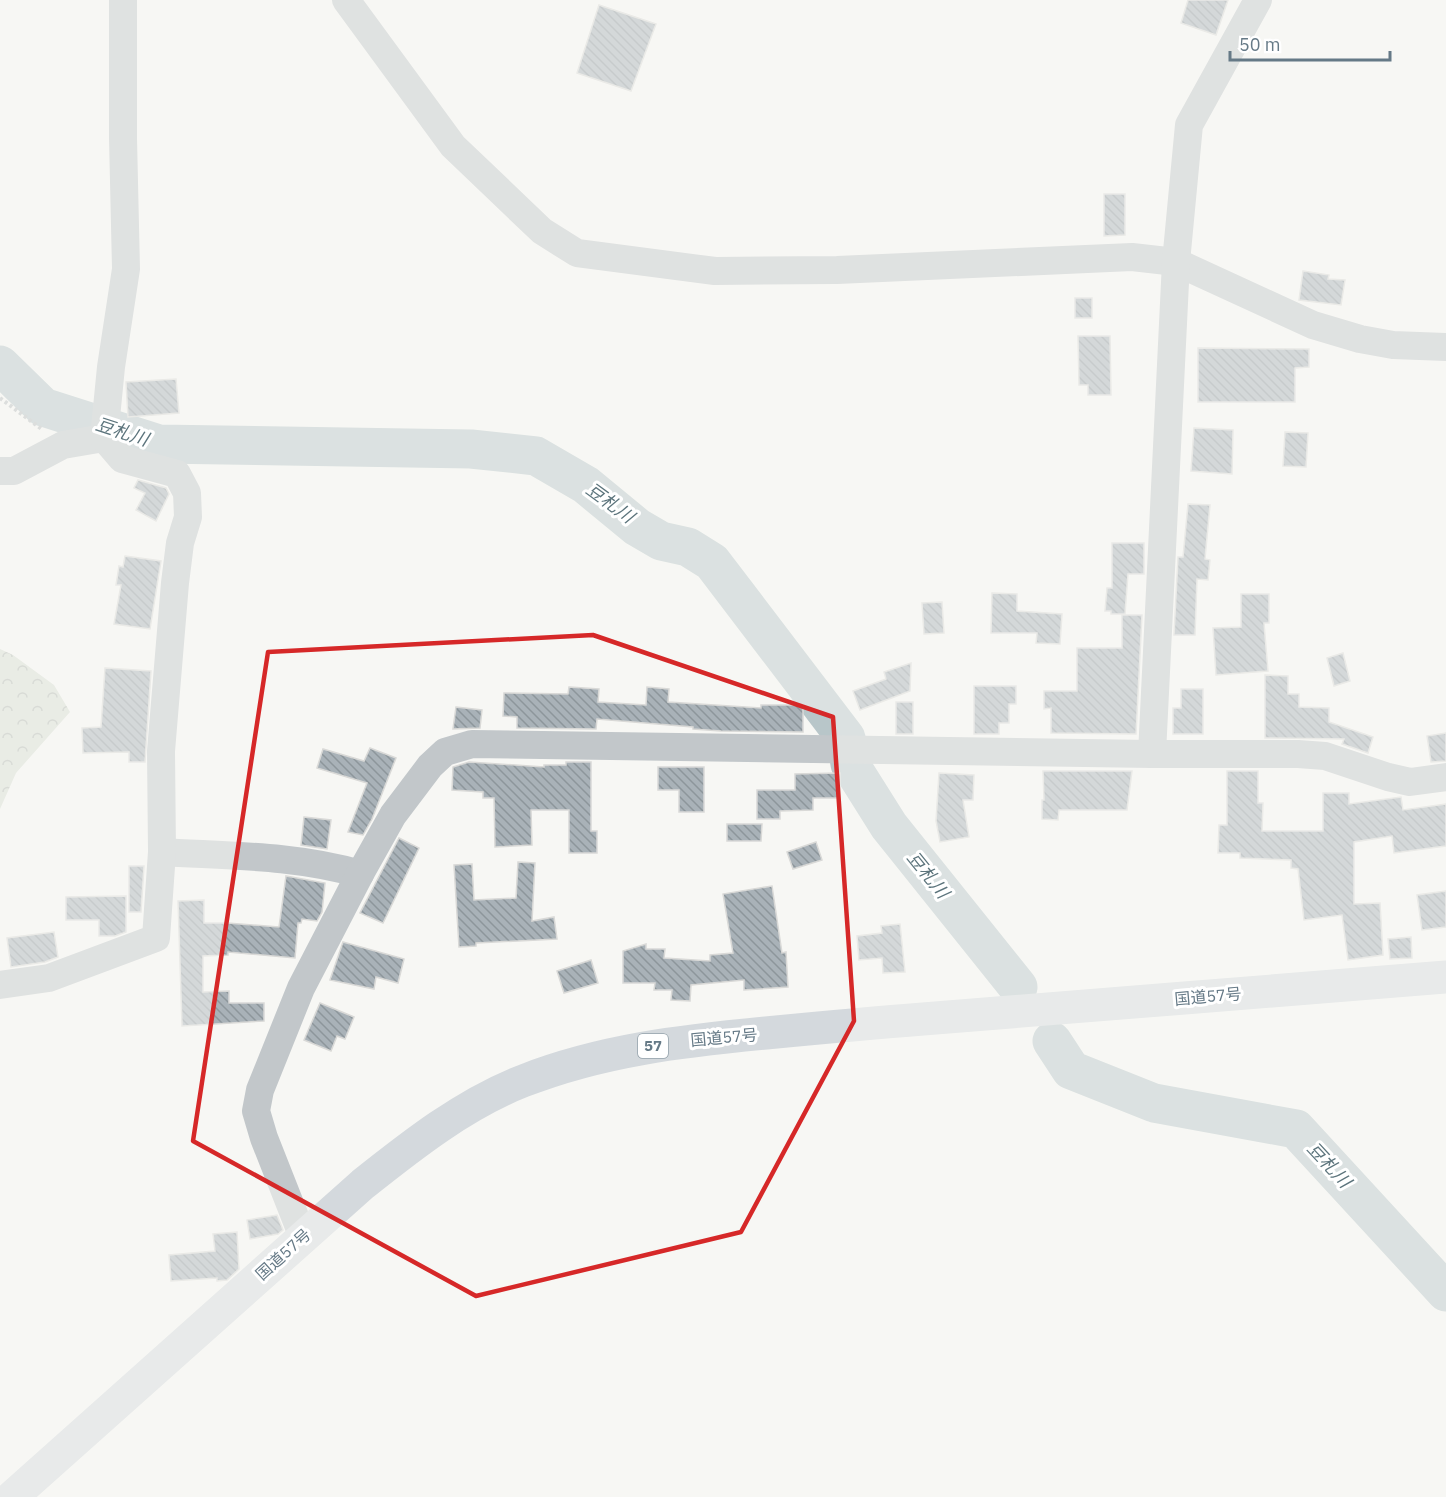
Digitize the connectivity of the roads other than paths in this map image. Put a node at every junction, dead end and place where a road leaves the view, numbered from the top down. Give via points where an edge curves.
1 (123, 0) edge
2 (346, 0) edge
3 (1258, 0) edge
4 (1176, 262) junction
5 (1446, 347) edge
6 (104, 438) junction
7 (0, 471) edge
8 (1152, 754) junction
9 (1446, 777) edge
10 (162, 852) junction
11 (360, 874) junction
12 (1446, 977) edge
13 (0, 985) edge
14 (303, 1237) junction
15 (12, 1497) edge

1 - 6 street via 126,269
2 - 4 street via 453,146 542,231 577,253 715,271 837,270 1132,257
3 - 4 street via 1189,124
4 - 5 street via 1313,325 1393,345
4 - 8 street
6 - 7 street via 63,445 14,471
6 - 10 street via 122,459 177,474 187,493 188,517 175,583 161,751
8 - 9 street via 1325,756 1410,782
8 - 11 street via 472,744 445,752 430,766 393,815
10 - 11 street via 284,860
10 - 13 street via 156,938 49,978
11 - 14 street via 301,988 260,1090 256,1111
12 - 14 highway, 国道57号 / 57 via 845,1025 683,1041 604,1055 560,1067 483,1100 407,1149
14 - 15 highway, 国道57号 / 57

